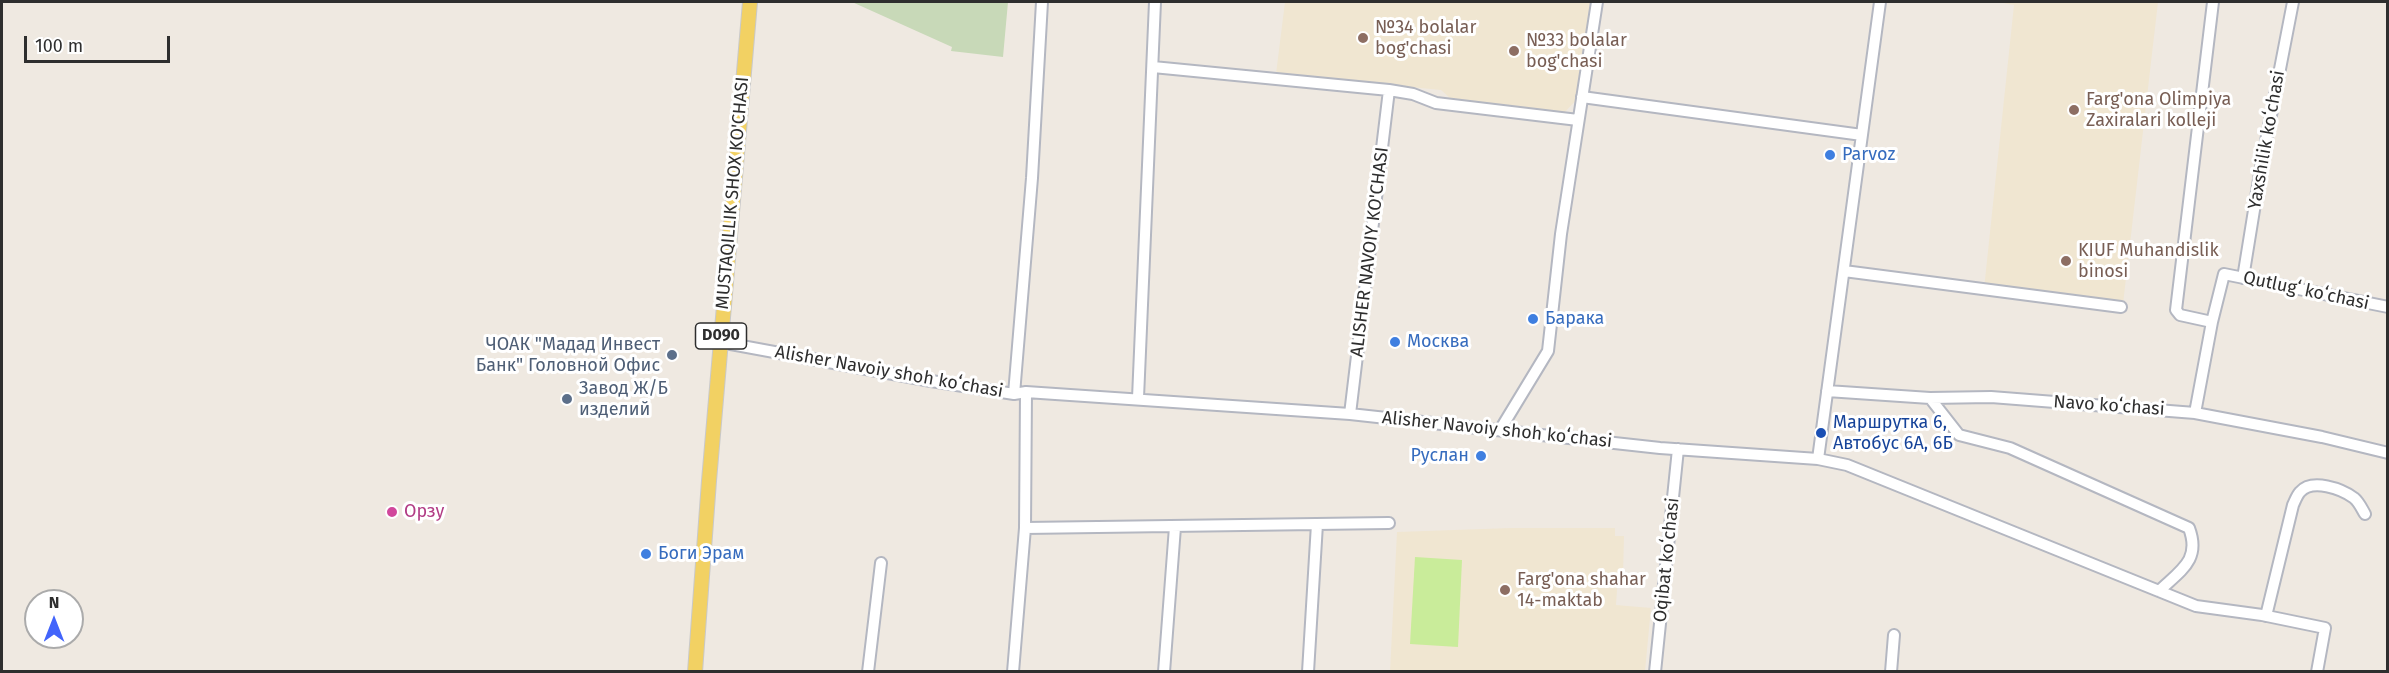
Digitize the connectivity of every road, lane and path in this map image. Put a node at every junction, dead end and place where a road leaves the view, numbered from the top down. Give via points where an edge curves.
1 (750, 2) edge
2 (1042, 2) edge
3 (1155, 2) edge
4 (1597, 2) edge
5 (1880, 2) edge
6 (2213, 2) edge
7 (2293, 2) edge
8 (1153, 67) junction
9 (1389, 90) junction
10 (1581, 97) junction
11 (1578, 120) junction
12 (1862, 135) junction
13 (1844, 271) junction
14 (2243, 278) junction
15 (2121, 307) dead end
16 (2388, 308) edge
17 (2212, 322) junction
18 (720, 342) junction
19 (1827, 391) junction
20 (1026, 392) junction
21 (1014, 394) junction
22 (1138, 398) junction
23 (1930, 398) junction
24 (2195, 413) junction
25 (1350, 414) junction
26 (1500, 430) junction
27 (1678, 448) junction
28 (2388, 453) edge
29 (1818, 459) junction
30 (2365, 514) dead end
31 (1389, 523) dead end
32 (1317, 524) junction
33 (1175, 527) junction
34 (1025, 528) junction
35 (881, 563) dead end
36 (2159, 591) junction
37 (2266, 616) junction
38 (1894, 635) dead end
39 (695, 672) edge
40 (868, 672) edge
41 (1013, 672) edge
42 (1164, 672) edge
43 (1308, 672) edge
44 (1655, 672) edge
45 (1891, 672) edge
46 (2317, 672) edge

1 - 18 main road, MUSTAQILLIK SHOX KO'CHASI / D090
2 - 21 street
3 - 8 street
4 - 10 street
5 - 12 street
6 - 17 street via 2176,310 2180,315
7 - 14 street, Yaxshilik koʻchasi
8 - 9 street
8 - 22 street
9 - 11 street via 1436,103
9 - 25 street, ALISHER NAVOIY KO'CHASI
10 - 11 street
10 - 12 street
11 - 26 street via 1560,234 1548,351
12 - 13 street
13 - 15 street
13 - 19 street
14 - 16 street, Qutlugʻ koʻchasi
14 - 17 street, Qutlugʻ koʻchasi via 2224,274
17 - 24 street
18 - 21 street, Alisher Navoiy shoh koʻchasi
18 - 39 main road, MUSTAQILLIK SHOX KO'CHASI / D090
19 - 23 street, Navo koʻchasi
19 - 29 street
20 - 21 street, Alisher Navoiy shoh koʻchasi
20 - 22 street, Alisher Navoiy shoh koʻchasi
20 - 34 street
22 - 25 street, Alisher Navoiy shoh koʻchasi
23 - 24 street, Navo koʻchasi via 1991,397
23 - 36 street via 1959,435 2010,448 2189,528 2194,542 2192,559
24 - 28 street, Navo koʻchasi
25 - 26 street, Alisher Navoiy shoh koʻchasi
26 - 27 street, Alisher Navoiy shoh koʻchasi
27 - 29 street, Alisher Navoiy shoh koʻchasi
27 - 44 street, Oqibat koʻchasi
29 - 36 street, Alisher Navoiy shoh koʻchasi via 1847,465
30 - 37 street via 2356,500 2339,490 2321,486 2300,492 2293,505
31 - 32 street
32 - 33 street
32 - 43 street
33 - 34 street
33 - 42 street
34 - 41 street
35 - 40 street
36 - 37 street, Alisher Navoiy shoh koʻchasi via 2196,606
37 - 46 street, Alisher Navoiy shoh koʻchasi via 2325,628
38 - 45 street

